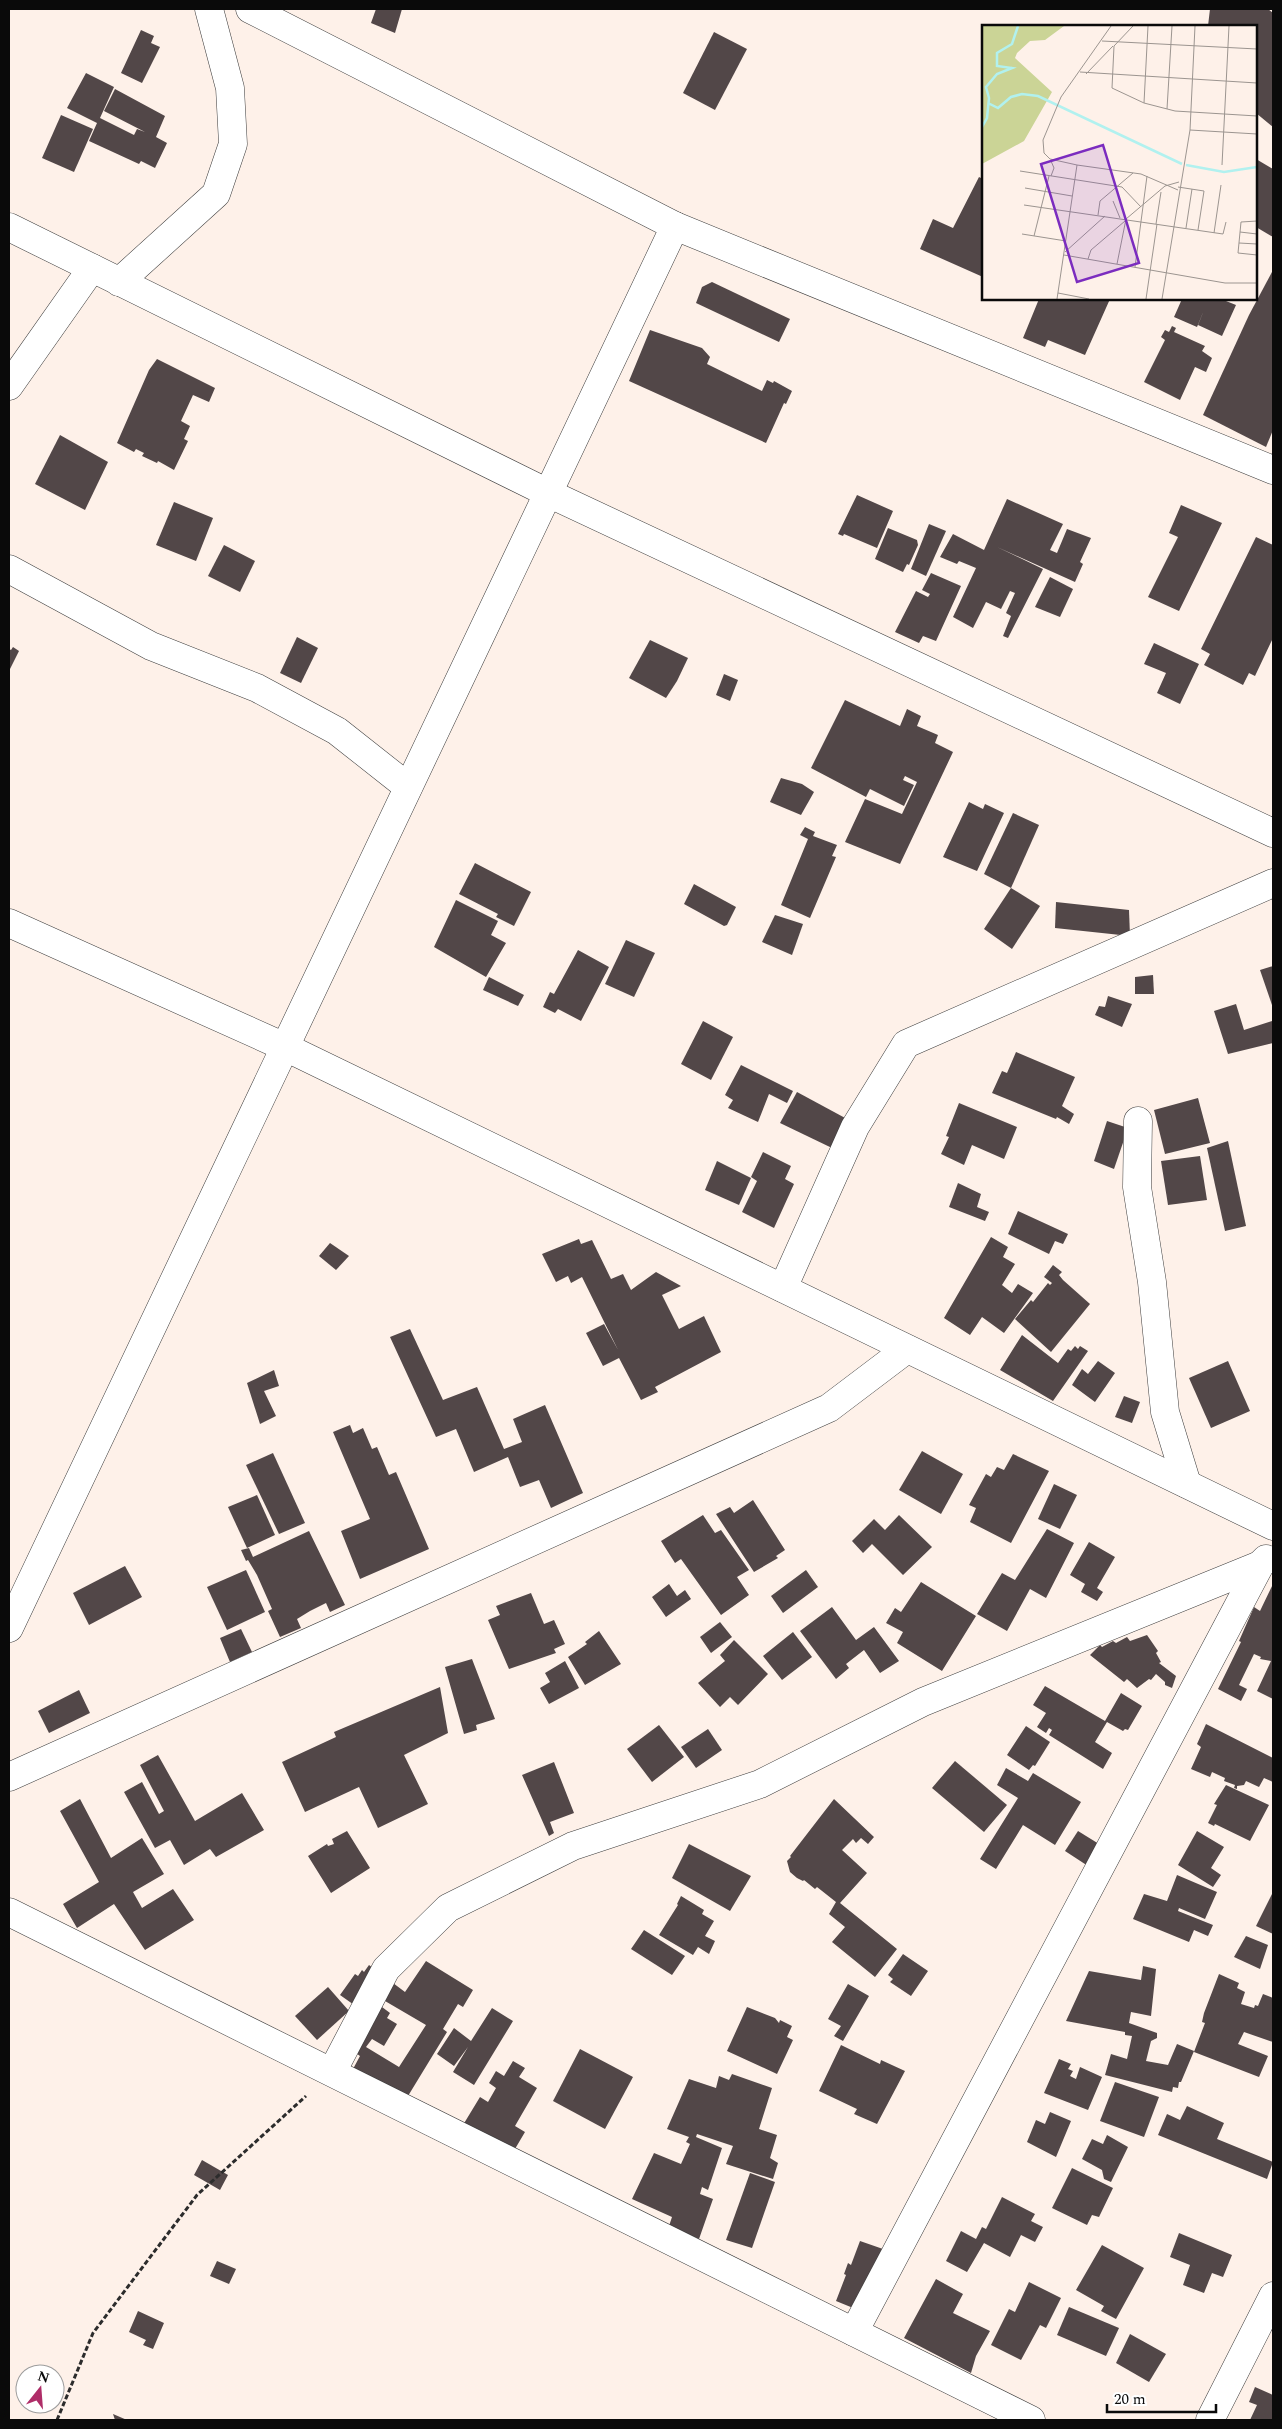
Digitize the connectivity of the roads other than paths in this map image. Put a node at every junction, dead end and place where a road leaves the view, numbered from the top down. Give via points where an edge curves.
1 (209, 9) edge
2 (250, 9) edge
3 (675, 226) junction
4 (9, 227) edge
5 (92, 268) junction
6 (119, 282) junction
7 (9, 386) edge
8 (1273, 470) edge
9 (548, 493) junction
10 (9, 570) edge
11 (408, 787) junction
12 (1273, 832) edge
13 (1273, 883) edge
14 (9, 923) edge
15 (285, 1047) junction
16 (1138, 1121) dead end
17 (782, 1288) junction
18 (908, 1349) junction
19 (1187, 1484) junction
20 (1273, 1526) edge
21 (1267, 1559) edge
22 (16, 1596) edge
23 (9, 1628) edge
24 (9, 1777) edge
25 (9, 1912) edge
26 (332, 2072) junction
27 (1273, 2296) edge
28 (854, 2332) junction
29 (1031, 2420) edge
30 (1210, 2420) edge

1 - 6 street via 230,88 233,144 216,194
2 - 3 street
3 - 8 street
3 - 9 street
4 - 5 street
5 - 6 street
5 - 7 street
6 - 9 street
9 - 11 street
9 - 12 street
10 - 11 street via 151,646 257,688 329,727
11 - 15 street
13 - 17 street via 906,1044 854,1127
14 - 15 street
15 - 17 street
15 - 22 street
16 - 19 street via 1137,1187 1152,1282 1165,1412
17 - 18 street
18 - 19 street
18 - 24 street via 829,1408
19 - 20 street
21 - 26 street via 923,1702 760,1784 572,1846 448,1908 386,1968
21 - 28 street
22 - 23 street
25 - 26 street
26 - 28 street
27 - 30 street
28 - 29 street

